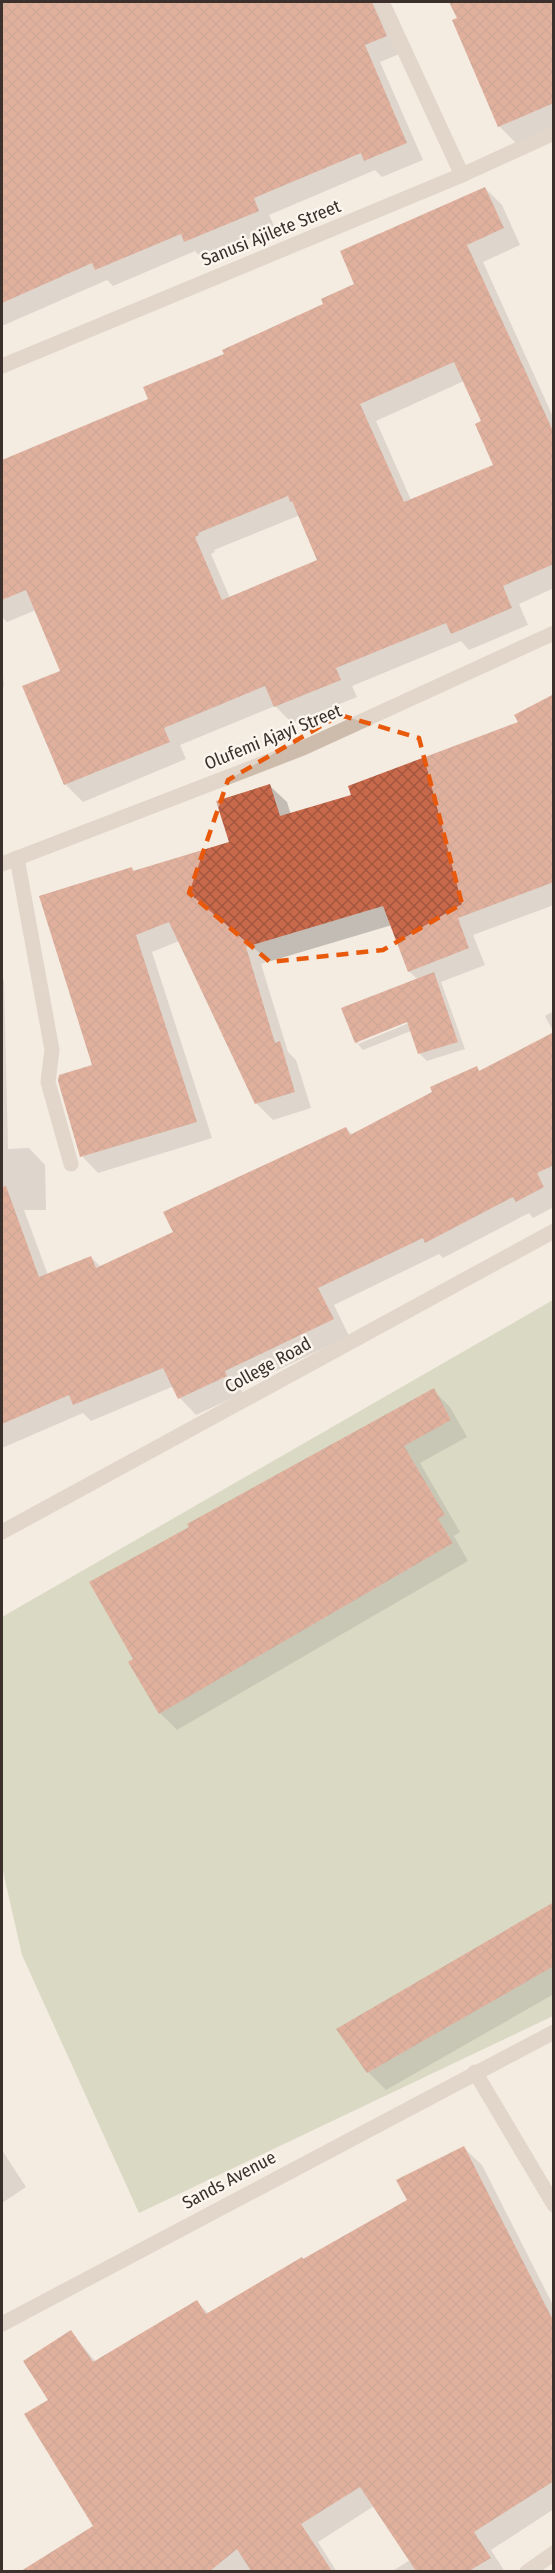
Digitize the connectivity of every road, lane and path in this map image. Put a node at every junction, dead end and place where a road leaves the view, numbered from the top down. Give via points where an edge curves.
1 (382, 2) edge
2 (554, 133) edge
3 (462, 175) junction
4 (2, 366) edge
5 (554, 633) edge
6 (17, 858) junction
7 (2, 864) edge
8 (71, 1164) dead end
9 (554, 1231) edge
10 (2, 1532) edge
11 (554, 2032) edge
12 (475, 2072) junction
13 (554, 2205) edge
14 (2, 2324) edge
15 (554, 2553) edge
16 (527, 2571) edge

1 - 3 street
2 - 3 street, Sanusi Ajilete Street
3 - 4 street, Sanusi Ajilete Street
5 - 6 street, Olufemi Ajayi Street via 303,748
6 - 7 street, Olufemi Ajayi Street
6 - 8 street via 52,1050 48,1082
9 - 10 street, College Road
11 - 12 street, Sands Avenue
12 - 13 street
12 - 14 street, Sands Avenue
15 - 16 street

